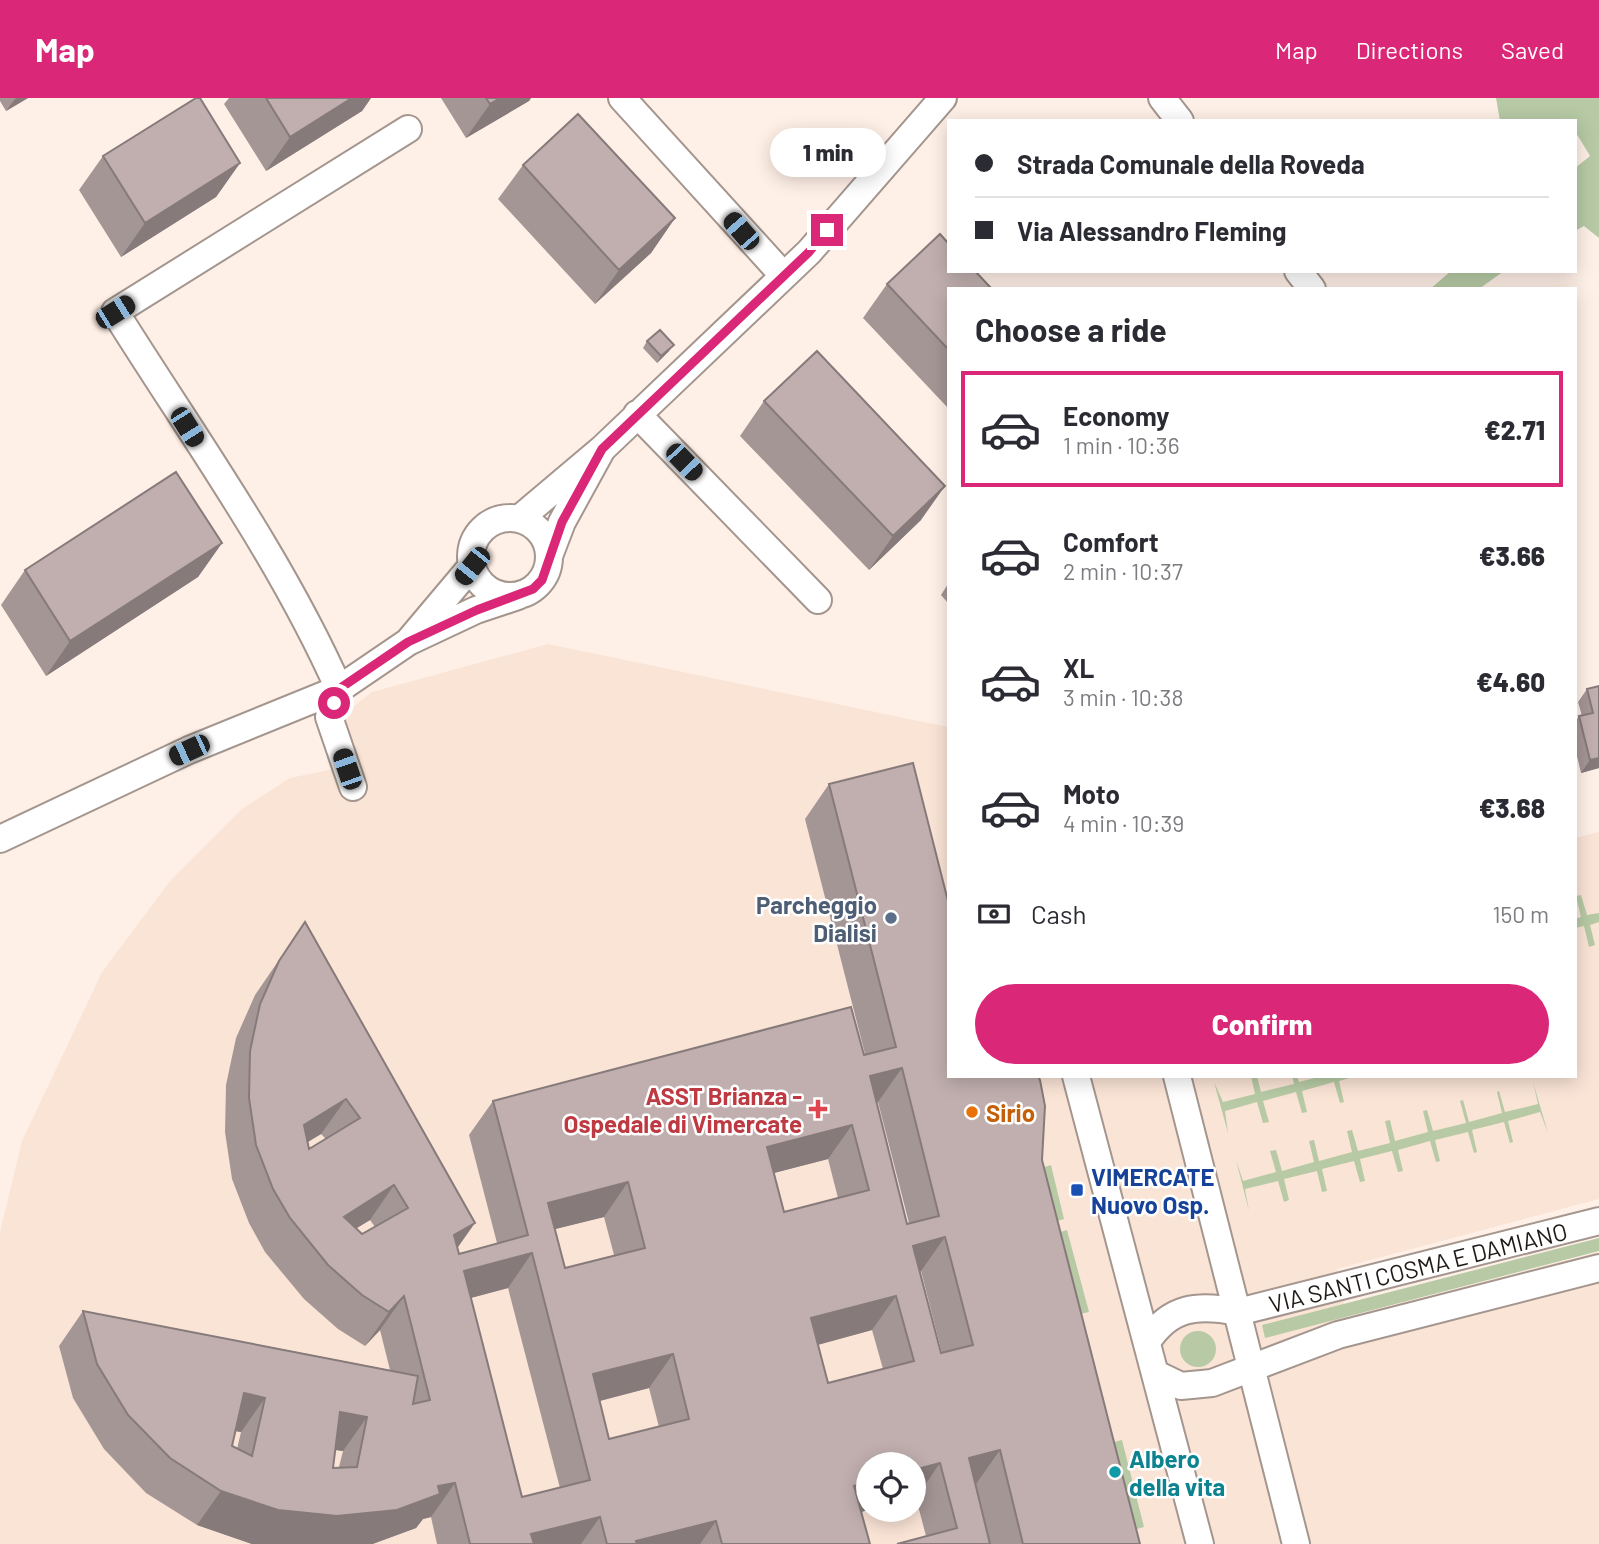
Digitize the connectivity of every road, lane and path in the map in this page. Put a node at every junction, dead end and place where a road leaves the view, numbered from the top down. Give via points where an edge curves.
1 (622, 98) edge
2 (943, 98) edge
3 (1163, 98) edge
4 (1179, 119) edge
5 (408, 129) dead end
6 (1300, 273) edge
7 (783, 275) junction
8 (1310, 287) edge
9 (637, 414) junction
10 (602, 449) junction
11 (519, 519) junction
12 (549, 556) junction
13 (472, 566) junction
14 (522, 594) junction
15 (818, 600) dead end
16 (408, 642) junction
17 (339, 689) junction
18 (353, 787) dead end
19 (0, 839) edge
20 (1077, 1078) edge
21 (1178, 1078) edge
22 (1599, 1221) edge
23 (1599, 1268) edge
24 (1238, 1312) junction
25 (1147, 1342) junction
26 (1252, 1369) junction
27 (1156, 1374) junction
28 (1200, 1544) edge
29 (1296, 1544) edge

1 - 7 street
2 - 7 street via 809,252
3 - 4 street
5 - 17 street via 115,312 274,565
6 - 8 street
7 - 9 street
9 - 10 street
9 - 15 street
10 - 11 street
10 - 12 street
11 - 12 street via 541,533
11 - 13 street via 506,519 482,530 471,553
12 - 14 street via 542,580
13 - 14 street via 477,578 497,594
13 - 16 street
14 - 16 street
16 - 17 street
17 - 18 street via 329,717
17 - 19 street via 189,750
20 - 25 street
21 - 24 street, VIA SANTI COSMA E DAMIANO
22 - 24 street, VIA SANTI COSMA E DAMIANO
23 - 26 street, VIA SANTI COSMA E DAMIANO via 1338,1335
24 - 25 street, VIA SANTI COSMA E DAMIANO via 1189,1307 1171,1315
24 - 26 street, VIA SANTI COSMA E DAMIANO
25 - 27 street
26 - 27 street, VIA SANTI COSMA E DAMIANO via 1195,1386
26 - 29 street, VIA SANTI COSMA E DAMIANO
27 - 28 street

